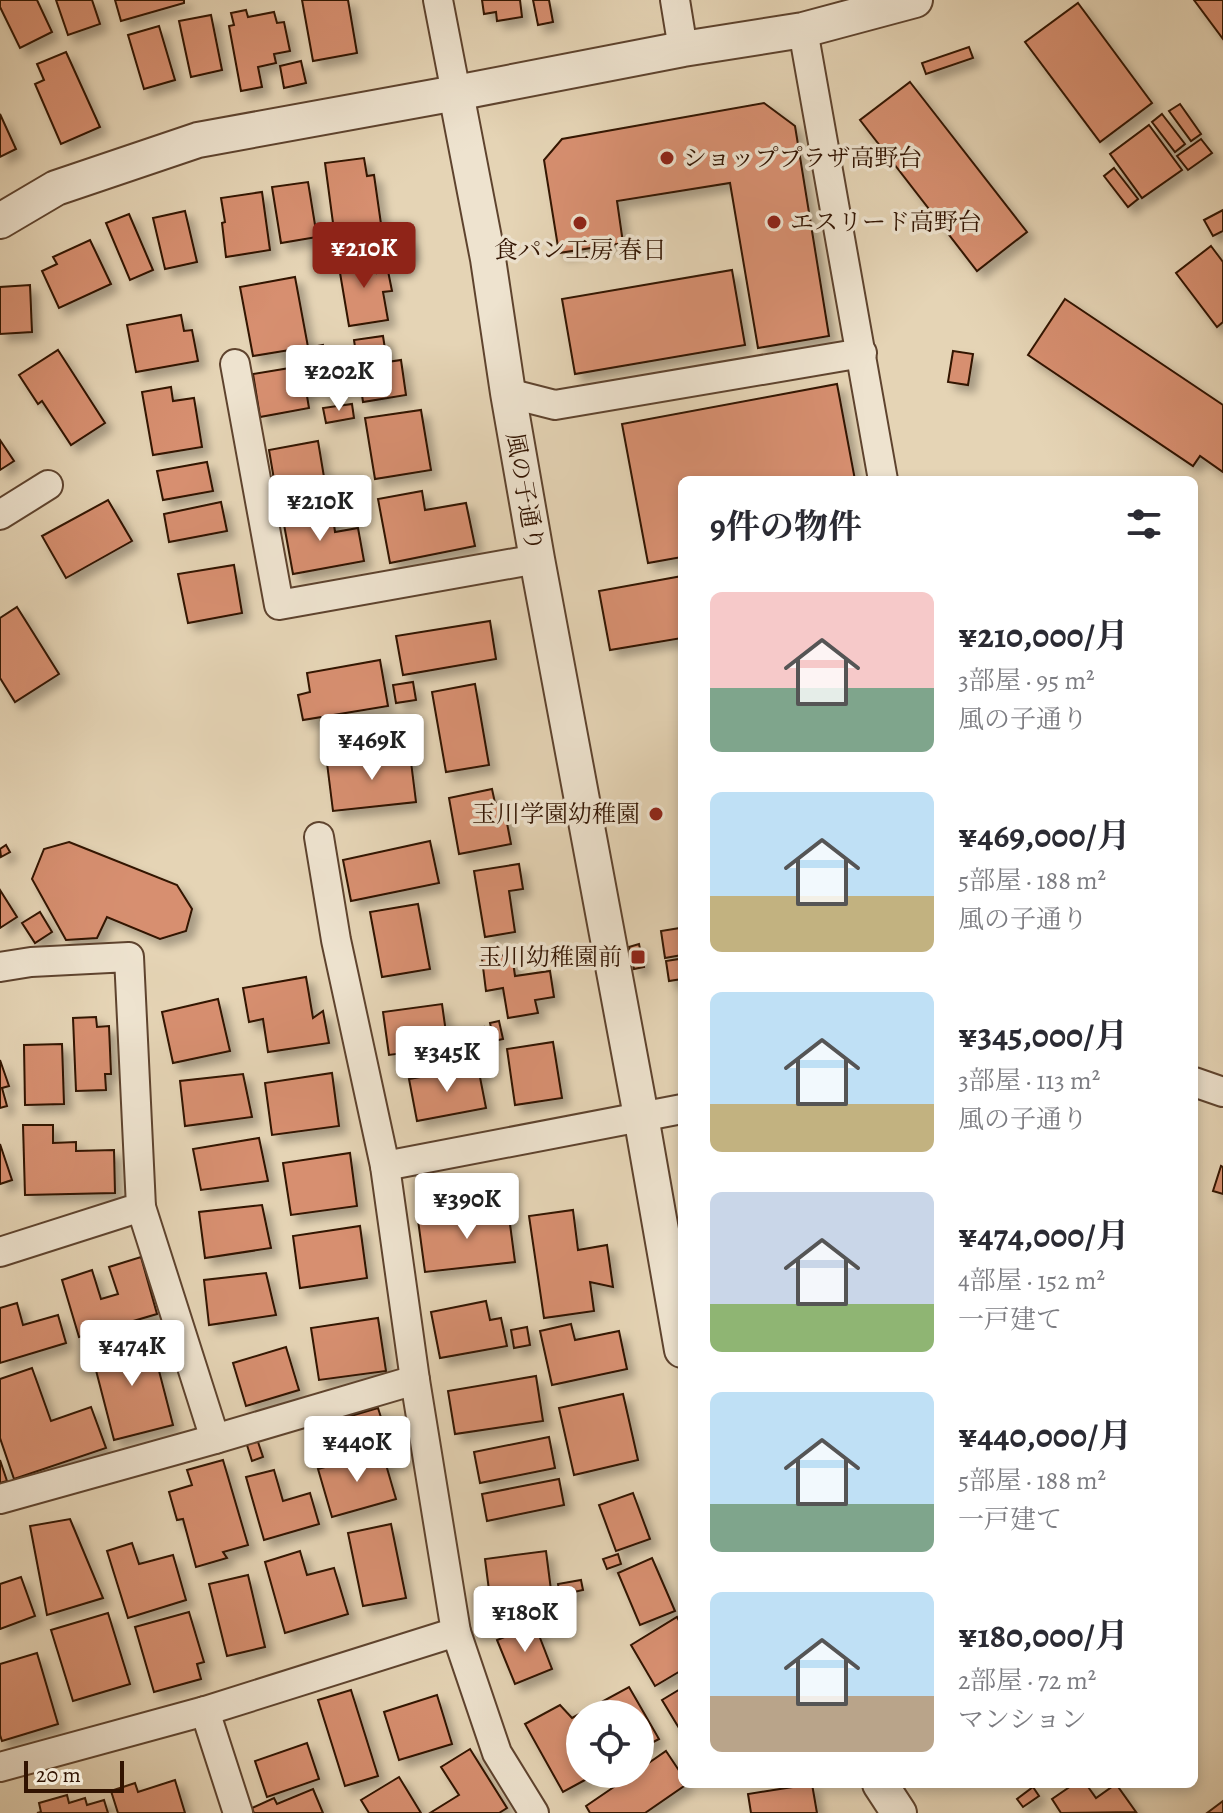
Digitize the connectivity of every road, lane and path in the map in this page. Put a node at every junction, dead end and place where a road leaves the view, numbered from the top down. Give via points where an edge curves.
1 (438, 0) edge
2 (675, 0) edge
3 (915, 0) edge
4 (803, 30) junction
5 (683, 49) junction
6 (456, 93) junction
7 (0, 221) edge
8 (862, 353) junction
9 (235, 364) dead end
10 (508, 393) junction
11 (882, 476) edge
12 (48, 485) dead end
13 (0, 515) edge
14 (537, 559) junction
15 (319, 837) dead end
16 (0, 967) edge
17 (1198, 1083) edge
18 (1223, 1092) edge
19 (678, 1110) edge
20 (641, 1116) junction
21 (385, 1166) junction
22 (141, 1207) junction
23 (0, 1252) edge
24 (678, 1327) edge
25 (415, 1380) junction
26 (215, 1439) junction
27 (0, 1499) edge
28 (456, 1632) junction
29 (205, 1711) junction
30 (0, 1767) edge
31 (883, 1788) edge
32 (238, 1813) edge
33 (534, 1813) edge
34 (899, 1813) edge

1 - 6 street
2 - 5 street
3 - 4 street
4 - 5 street
4 - 8 street
5 - 6 street
6 - 7 street via 198,140 56,188
6 - 10 street, 風の子通り
8 - 10 street via 555,405
8 - 11 street
9 - 14 street via 279,605
10 - 14 street, 風の子通り
12 - 13 street
14 - 20 street, 風の子通り
15 - 21 street
16 - 22 street via 129,957
17 - 18 street
19 - 20 street
20 - 21 street
20 - 24 street, 風の子通り
21 - 25 street
22 - 23 street
22 - 26 street
25 - 26 street
25 - 28 street
26 - 27 street
28 - 29 street
28 - 33 street via 497,1753
29 - 30 street
29 - 32 street
31 - 34 street

